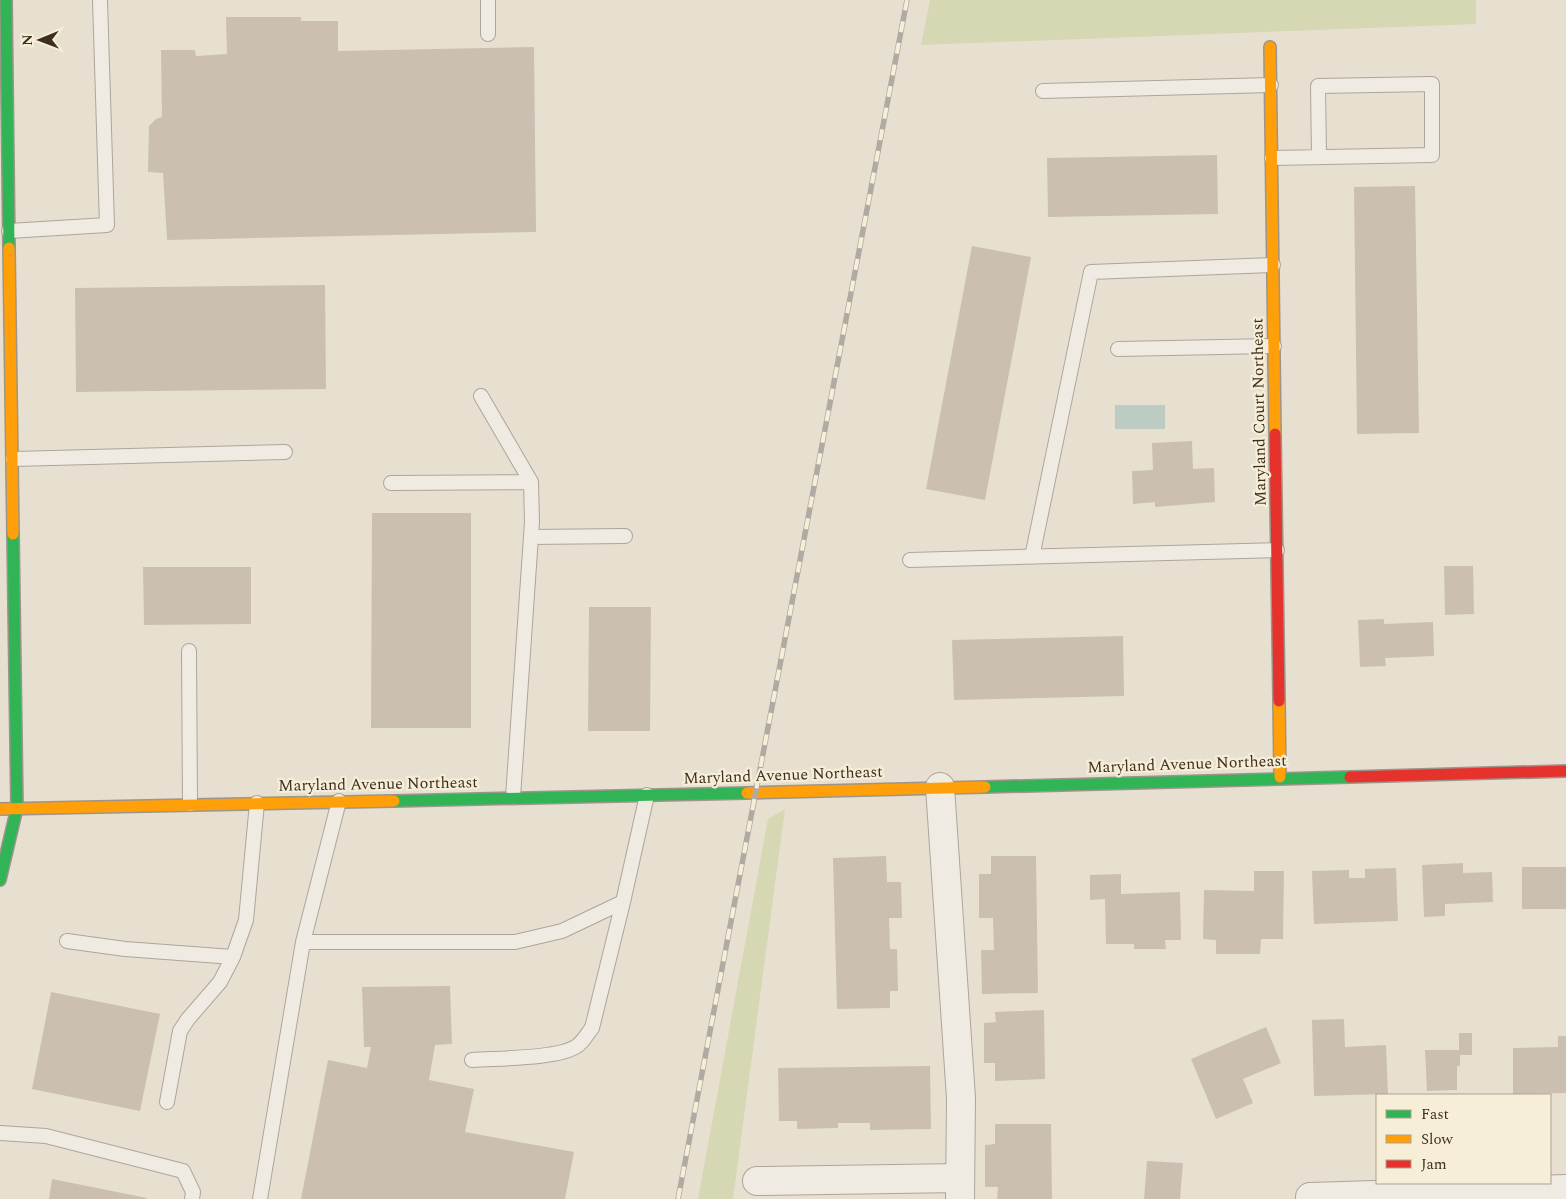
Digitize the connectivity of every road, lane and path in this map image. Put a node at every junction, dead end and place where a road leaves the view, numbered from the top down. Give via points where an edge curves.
1 (6, 0) edge
2 (100, 0) edge
3 (488, 0) edge
4 (488, 34) dead end
5 (1270, 47) dead end
6 (1271, 85) junction
7 (1043, 91) dead end
8 (1319, 156) junction
9 (1272, 158) junction
10 (9, 231) junction
11 (1273, 265) junction
12 (1274, 346) junction
13 (1118, 349) dead end
14 (481, 396) dead end
15 (285, 452) dead end
16 (13, 459) junction
17 (531, 482) junction
18 (391, 483) dead end
19 (625, 536) dead end
20 (531, 537) junction
21 (1277, 550) junction
22 (1032, 557) junction
23 (910, 560) dead end
24 (0, 640) edge
25 (15, 640) junction
26 (189, 651) dead end
27 (1566, 771) edge
28 (1280, 777) junction
29 (940, 787) junction
30 (647, 795) junction
31 (513, 797) junction
32 (339, 801) junction
33 (257, 803) junction
34 (190, 804) junction
35 (17, 808) junction
36 (0, 809) edge
37 (0, 880) edge
38 (623, 902) junction
39 (67, 942) dead end
40 (303, 942) junction
41 (233, 957) junction
42 (472, 1060) dead end
43 (167, 1102) dead end
44 (0, 1133) edge
45 (757, 1181) dead end
46 (960, 1188) edge
47 (1566, 1189) edge
48 (1310, 1197) dead end
49 (192, 1199) edge
50 (260, 1199) edge

1 - 10 street
2 - 10 lane via 107,225
3 - 4 lane
5 - 6 street, Maryland Court Northeast
6 - 7 lane
6 - 9 street, Maryland Court Northeast
8 - 8 lane via 1432,155 1432,84 1318,86
8 - 9 lane
9 - 11 street, Maryland Court Northeast
10 - 16 street
11 - 12 street, Maryland Court Northeast
11 - 22 lane via 1091,272
12 - 13 lane
12 - 21 street, Maryland Court Northeast
14 - 17 lane
15 - 16 lane
16 - 25 street
17 - 18 lane
17 - 20 lane
19 - 20 lane
20 - 31 lane
21 - 22 lane
21 - 28 street, Maryland Court Northeast
22 - 23 lane
24 - 25 lane
25 - 35 street
26 - 34 lane
27 - 28 street, Maryland Avenue Northeast
28 - 29 street, Maryland Avenue Northeast
29 - 30 street, Maryland Avenue Northeast
29 - 46 street via 961,1098
30 - 31 street, Maryland Avenue Northeast
30 - 38 lane
31 - 32 street, Maryland Avenue Northeast
32 - 33 street, Maryland Avenue Northeast
32 - 40 lane
33 - 34 street, Maryland Avenue Northeast
33 - 41 lane via 246,920
34 - 35 street, Maryland Avenue Northeast
35 - 36 street, Maryland Avenue Northeast
35 - 37 street
38 - 40 lane via 562,931 515,942
38 - 42 lane via 592,1028 584,1040 576,1047 555,1054
39 - 41 lane
40 - 50 lane
41 - 43 lane via 220,982 180,1031
44 - 49 lane via 46,1136 183,1171 193,1192
45 - 46 street
47 - 48 street

